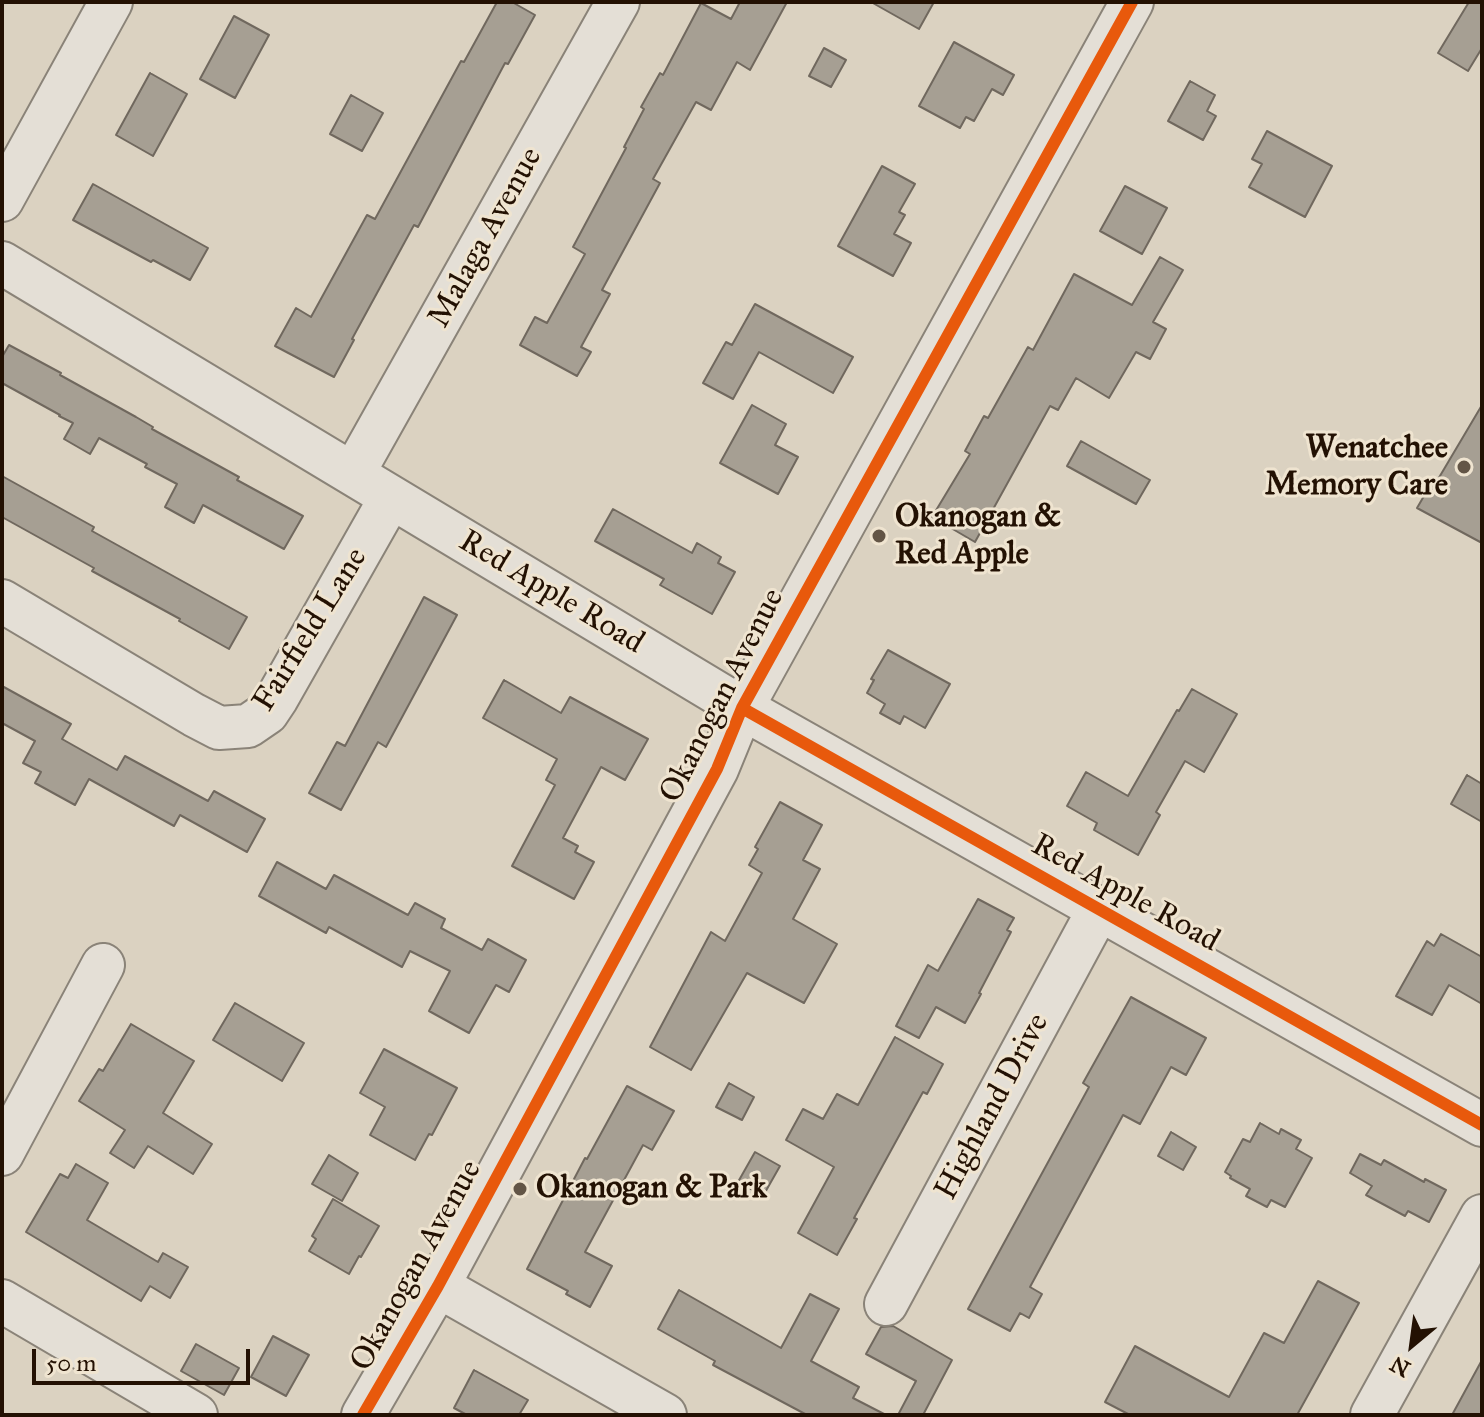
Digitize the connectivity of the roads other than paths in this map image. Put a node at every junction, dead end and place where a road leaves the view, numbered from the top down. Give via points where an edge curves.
1 (111, 2) edge
2 (618, 2) edge
3 (1132, 2) edge
4 (2, 200) edge
5 (2, 263) edge
6 (353, 474) junction
7 (391, 497) junction
8 (2, 601) edge
9 (742, 708) junction
10 (1099, 909) junction
11 (103, 965) dead end
12 (1482, 1125) edge
13 (2, 1154) edge
14 (1482, 1216) edge
15 (438, 1286) junction
16 (2, 1301) edge
17 (886, 1304) dead end
18 (196, 1415) edge
19 (363, 1415) edge
20 (665, 1415) edge
21 (1372, 1415) edge

1 - 4 street
2 - 6 street, Malaga Avenue
3 - 9 street, Okanogan Avenue
5 - 6 street, Red Apple Road
6 - 7 street, Red Apple Road
7 - 8 street, Fairfield Lane via 272,706 248,726 219,728
7 - 9 street, Red Apple Road
9 - 10 street, Red Apple Road
9 - 15 street, Okanogan Avenue via 717,769
10 - 12 street, Red Apple Road
10 - 17 street, Highland Drive
11 - 13 street
14 - 21 street
15 - 19 street, Okanogan Avenue
15 - 20 street
16 - 18 street

